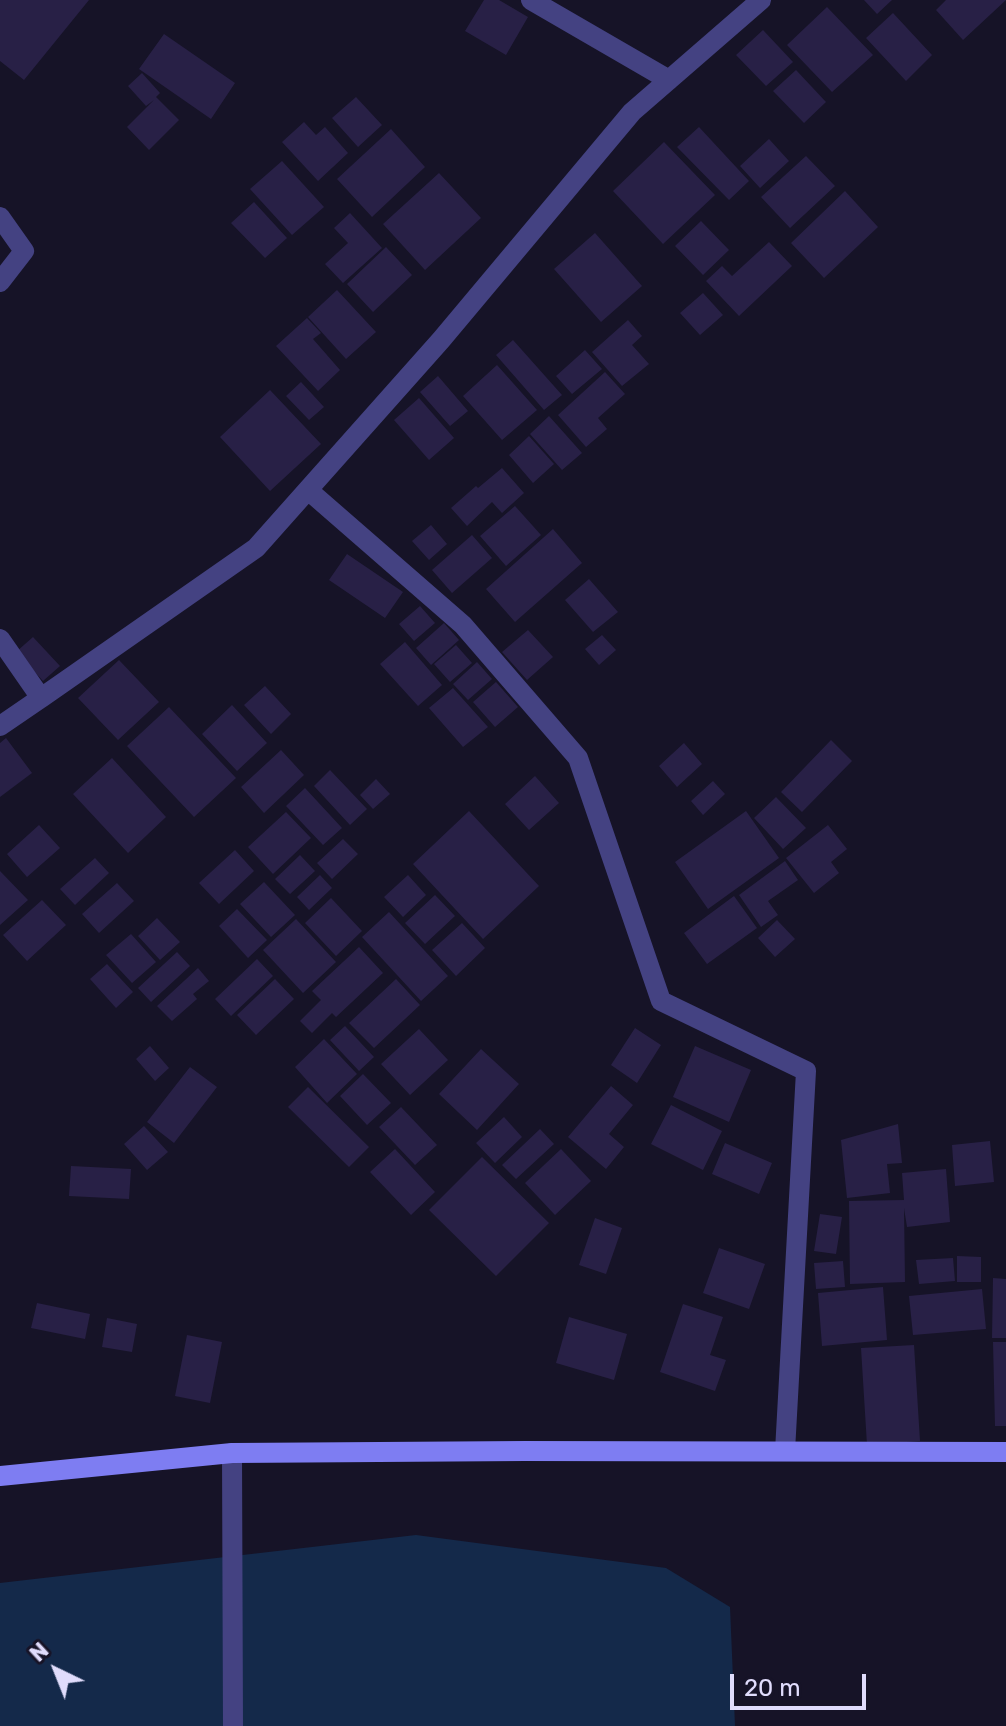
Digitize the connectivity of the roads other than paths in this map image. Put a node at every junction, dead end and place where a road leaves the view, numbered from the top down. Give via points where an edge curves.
1 (531, 0) edge
2 (761, 0) edge
3 (669, 80) junction
4 (0, 217) edge
5 (0, 282) edge
6 (308, 490) junction
7 (0, 639) edge
8 (41, 698) junction
9 (0, 726) edge
10 (785, 1451) junction
11 (1006, 1452) edge
12 (232, 1453) junction
13 (0, 1476) edge
14 (233, 1726) edge

1 - 3 street
2 - 3 street
3 - 6 street via 632,112
4 - 5 street via 24,251
6 - 8 street via 256,548
6 - 10 street via 463,625 578,758 661,1001 806,1071
7 - 8 street
8 - 9 street
10 - 11 street
10 - 12 street
12 - 13 street
12 - 14 street

